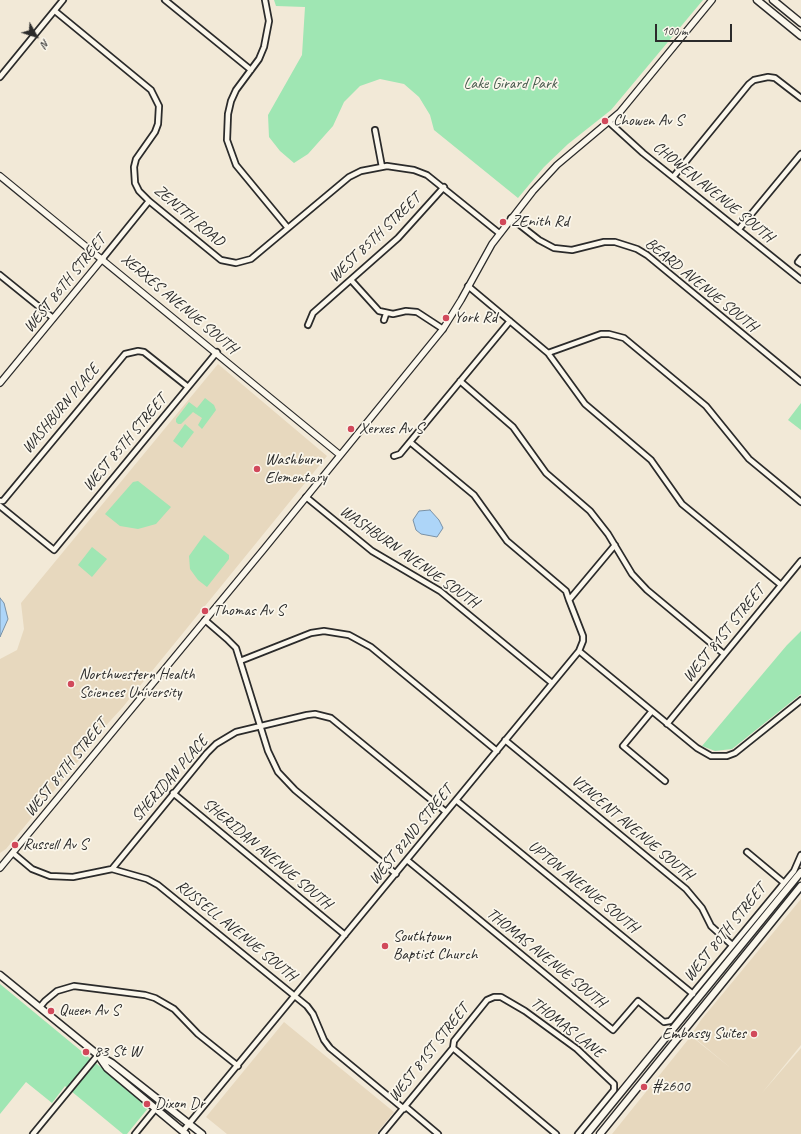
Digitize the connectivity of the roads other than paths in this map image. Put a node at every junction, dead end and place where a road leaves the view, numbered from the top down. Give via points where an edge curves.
1 (63, 0) edge
2 (165, 0) edge
3 (265, 0) edge
4 (712, 0) edge
5 (757, 0) edge
6 (773, 0) edge
7 (779, 0) edge
8 (55, 10) junction
9 (799, 21) edge
10 (801, 36) edge
11 (251, 70) junction
12 (0, 77) edge
13 (801, 98) edge
14 (609, 122) junction
15 (375, 130) dead end
16 (801, 154) edge
17 (382, 167) junction
18 (0, 176) edge
19 (674, 176) junction
20 (444, 187) junction
21 (149, 201) junction
22 (511, 218) junction
23 (288, 228) junction
24 (739, 229) junction
25 (500, 233) junction
26 (103, 258) junction
27 (801, 258) edge
28 (801, 264) edge
29 (0, 275) edge
30 (351, 280) junction
31 (801, 280) edge
32 (468, 286) junction
33 (386, 314) junction
34 (53, 318) junction
35 (384, 320) dead end
36 (510, 321) junction
37 (308, 325) dead end
38 (443, 329) junction
39 (217, 352) junction
40 (548, 353) junction
41 (2, 376) edge
42 (460, 381) junction
43 (801, 382) edge
44 (0, 383) edge
45 (188, 387) junction
46 (410, 442) junction
47 (340, 455) junction
48 (394, 456) dead end
49 (306, 497) junction
50 (0, 501) edge
51 (801, 502) edge
52 (0, 506) edge
53 (615, 545) junction
54 (801, 560) edge
55 (781, 585) junction
56 (569, 600) junction
57 (205, 620) junction
58 (579, 651) junction
59 (724, 654) junction
60 (240, 662) junction
61 (552, 683) junction
62 (801, 700) edge
63 (652, 711) junction
64 (667, 724) junction
65 (260, 726) junction
66 (505, 740) junction
67 (497, 751) junction
68 (665, 781) dead end
69 (173, 793) junction
70 (456, 800) junction
71 (446, 812) junction
72 (801, 849) edge
73 (747, 852) dead end
74 (12, 853) junction
75 (801, 854) edge
76 (407, 860) junction
77 (0, 868) edge
78 (112, 869) junction
79 (801, 872) edge
80 (396, 874) junction
81 (783, 882) junction
82 (801, 886) edge
83 (345, 935) junction
84 (732, 945) junction
85 (0, 975) edge
86 (693, 994) junction
87 (294, 997) junction
88 (501, 998) joint
89 (40, 1007) junction
90 (664, 1022) joint
91 (671, 1032) junction
92 (678, 1038) junction
93 (453, 1048) junction
94 (98, 1055) junction
95 (238, 1066) junction
96 (161, 1102) junction
97 (405, 1108) junction
98 (156, 1109) junction
99 (190, 1124) junction
100 (185, 1133) edge
101 (33, 1134) edge
102 (135, 1134) edge
103 (202, 1134) edge
104 (382, 1134) edge
105 (438, 1134) edge
106 (556, 1134) edge
107 (578, 1134) edge
108 (587, 1134) edge
109 (600, 1134) edge

1 - 8 street
2 - 11 street
3 - 11 street via 269,21 268,34 259,59
4 - 14 street, WEST 84TH STREET via 636,95
5 - 10 main road
6 - 9 main road
7 - 9 main road
8 - 12 street
8 - 21 street, ZENITH ROAD via 145,84 156,98 158,124 153,136 136,159 134,167 135,183
11 - 23 street via 231,101 227,140 236,165
13 - 19 street via 775,78 754,80
14 - 19 street, CHOWEN AVENUE SOUTH via 643,153
14 - 22 street, WEST 84TH STREET via 557,164
15 - 17 street
16 - 24 street
17 - 20 street, ZENITH ROAD via 414,170
17 - 23 street, ZENITH ROAD via 361,171 349,177
18 - 26 street, XERXES AVENUE SOUTH
19 - 24 street, CHOWEN AVENUE SOUTH
20 - 25 street, ZENITH ROAD
20 - 30 street, WEST 85TH STREET via 398,238
21 - 23 street, ZENITH ROAD via 215,255 229,262 252,259
21 - 26 street, WEST 86TH STREET
22 - 25 street, WEST 84TH STREET
22 - 43 street, BEARD AVENUE SOUTH via 539,240 554,248 572,250 604,242 626,244 637,249
24 - 31 street, CHOWEN AVENUE SOUTH
25 - 32 street, WEST 84TH STREET
26 - 34 street, WEST 86TH STREET
26 - 39 street, XERXES AVENUE SOUTH
27 - 28 street via 798,262
29 - 34 street
30 - 33 street via 374,306
30 - 37 street, WEST 85TH STREET via 314,313
32 - 36 street
32 - 38 street, WEST 84TH STREET
33 - 35 street
33 - 38 street via 417,312
34 - 41 street, WEST 86TH STREET
36 - 40 street
36 - 42 street
38 - 47 street, WEST 84TH STREET
39 - 45 street, WEST 85TH STREET
39 - 47 street, XERXES AVENUE SOUTH
40 - 51 street via 601,334 624,338 706,406 749,459
40 - 55 street via 585,404 651,460 682,504
41 - 44 street, WEST 86TH STREET
42 - 46 street
42 - 53 street via 513,426 546,473 590,511
45 - 50 street, WASHBURN PLACE via 150,356 138,351 125,354 3,501
45 - 52 street, WEST 85TH STREET via 54,550
46 - 48 street via 400,454
46 - 56 street via 474,495 507,541 566,591
47 - 49 street, WEST 84TH STREET
49 - 57 street, WEST 84TH STREET
49 - 61 street, WASHBURN AVENUE SOUTH via 372,551 440,592
53 - 56 street
53 - 59 street via 632,574 647,590
54 - 55 street, WEST 81ST STREET
55 - 59 street, WEST 81ST STREET
56 - 58 street via 583,636
57 - 60 street via 232,643
57 - 74 street, WEST 84TH STREET
58 - 61 street, WEST 82ND STREET
58 - 63 street
59 - 64 street, WEST 81ST STREET
60 - 65 street
60 - 67 street via 311,633 324,631 349,635 370,647
61 - 66 street, WEST 82ND STREET
62 - 64 street via 742,748 727,756 711,756 704,753
63 - 64 street
63 - 68 street via 624,746
65 - 69 street, SHERIDAN PLACE via 236,732 216,744
65 - 71 street via 315,714 331,718
65 - 80 street via 272,762 286,782
66 - 67 street, WEST 82ND STREET
66 - 84 street, VINCENT AVENUE SOUTH via 686,889 702,908 711,926
67 - 70 street, WEST 82ND STREET
69 - 78 street, SHERIDAN PLACE
69 - 83 street, SHERIDAN AVENUE SOUTH
70 - 71 street, WEST 82ND STREET
70 - 86 street, UPTON AVENUE SOUTH
71 - 76 street, WEST 82ND STREET
72 - 75 street, WEST 80TH STREET
73 - 81 street
74 - 77 street, WEST 84TH STREET
74 - 78 street, RUSSELL AVENUE SOUTH via 32,869 50,876 73,877
75 - 81 street, WEST 80TH STREET via 794,871
76 - 80 street, WEST 82ND STREET
76 - 90 street, THOMAS AVENUE SOUTH via 614,1030 638,1001
78 - 87 street, RUSSELL AVENUE SOUTH via 147,879 158,885
79 - 91 main road
80 - 83 street, WEST 82ND STREET
81 - 84 street, WEST 80TH STREET
82 - 92 main road
83 - 87 street, WEST 82ND STREET
84 - 86 street, WEST 80TH STREET
85 - 89 main road
86 - 90 street, WEST 80TH STREET via 670,1020
87 - 95 street, WEST 82ND STREET
87 - 97 street, RUSSELL AVENUE SOUTH via 313,1014 330,1048
88 - 93 street, WEST 81ST STREET via 494,996 487,1000 454,1041
88 - 107 street, THOMAS LANE via 525,1011 571,1045 614,1084 614,1090
89 - 94 main road
89 - 95 street via 57,991 74,986 145,995 174,1009 198,1034
91 - 92 main road
91 - 108 main road
92 - 109 main road
93 - 97 street, WEST 81ST STREET
93 - 106 street
94 - 96 main road
94 - 98 main road via 107,1068
94 - 101 street
95 - 99 street, WEST 82ND STREET
96 - 98 street
96 - 99 main road
97 - 104 street, WEST 81ST STREET
97 - 105 street, RUSSELL AVENUE SOUTH
98 - 100 main road
98 - 102 street
99 - 100 street, WEST 82ND STREET
99 - 103 main road

